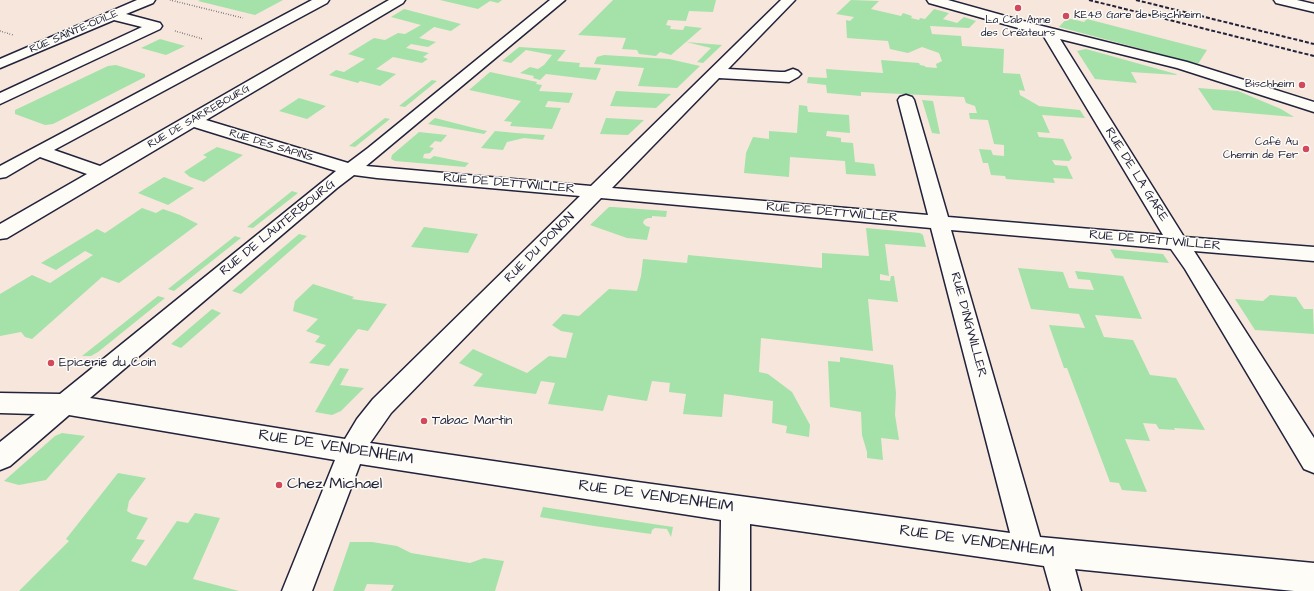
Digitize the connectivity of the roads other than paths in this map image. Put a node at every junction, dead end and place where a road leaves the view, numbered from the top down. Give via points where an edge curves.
1 (148, 0) edge
2 (322, 0) edge
3 (398, 0) edge
4 (558, 0) edge
5 (788, 0) edge
6 (934, 0) edge
7 (1281, 0) edge
8 (1314, 8) edge
9 (112, 15) junction
10 (1048, 31) junction
11 (0, 64) edge
12 (715, 73) junction
13 (794, 74) dead end
14 (0, 99) edge
15 (906, 100) dead end
16 (1312, 108) edge
17 (192, 121) junction
18 (39, 151) junction
19 (350, 169) junction
20 (0, 173) edge
21 (102, 173) junction
22 (597, 191) junction
23 (940, 222) junction
24 (0, 233) edge
25 (1177, 242) junction
26 (1314, 254) edge
27 (0, 403) edge
28 (63, 404) junction
29 (352, 451) junction
30 (0, 458) edge
31 (1314, 461) edge
32 (736, 509) junction
33 (1042, 551) junction
34 (1314, 578) edge
35 (297, 591) edge
36 (735, 591) edge
37 (1066, 591) edge

1 - 9 street, RUE SAINTE-ODILE
2 - 18 street
3 - 17 street, RUE DE SARREBOURG
4 - 19 street, RUE DE LAUTERBOURG
5 - 12 street, RUE DU DONON
6 - 10 street
7 - 8 street
9 - 11 street, RUE SAINTE-ODILE
9 - 14 street via 155,26
10 - 16 street via 1213,74
10 - 25 street, RUE DE LA GARE
12 - 13 street via 780,77
12 - 22 street, RUE DU DONON
15 - 23 street, RUE D'INGWILLER
17 - 19 street, RUE DES SAPINS
17 - 21 street, RUE DE SARREBOURG
18 - 20 street
18 - 21 street
19 - 22 street, RUE DE DETTWILLER
19 - 28 street, RUE DE LAUTERBOURG
21 - 24 street, RUE DE SARREBOURG
22 - 23 street, RUE DE DETTWILLER
22 - 29 street, RUE DU DONON via 382,406
23 - 25 street, RUE DE DETTWILLER
23 - 33 street, RUE D'INGWILLER
25 - 26 street, RUE DE DETTWILLER
25 - 31 street, RUE DE LA GARE
27 - 28 street, RUE DE VENDENHEIM
28 - 29 street, RUE DE VENDENHEIM
28 - 30 street, RUE DE LAUTERBOURG
29 - 32 street, RUE DE VENDENHEIM
29 - 35 street, RUE DU DONON
32 - 33 street, RUE DE VENDENHEIM
32 - 36 street
33 - 34 street, RUE DE VENDENHEIM
33 - 37 street, RUE D'INGWILLER

